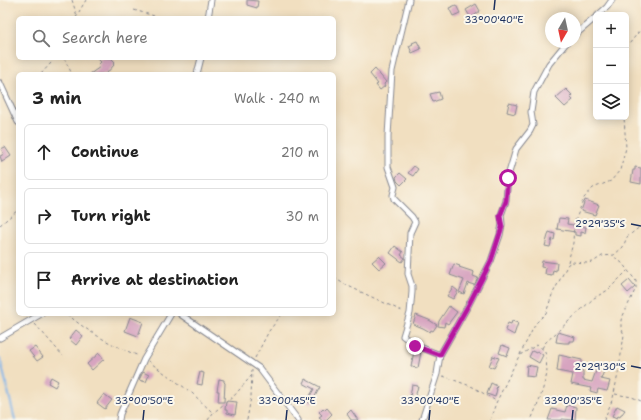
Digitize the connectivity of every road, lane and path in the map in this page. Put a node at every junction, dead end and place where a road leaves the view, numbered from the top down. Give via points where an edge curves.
1 (72, 0) edge
2 (86, 0) edge
3 (211, 0) edge
4 (409, 0) edge
5 (612, 0) edge
6 (134, 10) dead end
7 (601, 12) edge
8 (77, 16) edge
9 (78, 16) edge
10 (154, 16) edge
11 (208, 16) edge
12 (593, 20) edge
13 (641, 29) edge
14 (581, 30) edge
15 (629, 44) edge
16 (562, 48) edge
17 (52, 60) edge
18 (65, 60) edge
19 (200, 60) edge
20 (43, 72) edge
21 (71, 72) edge
22 (198, 72) edge
23 (0, 83) edge
24 (16, 118) edge
25 (624, 120) edge
26 (16, 212) edge
27 (0, 225) edge
28 (641, 226) edge
29 (612, 256) junction
30 (568, 264) junction
31 (627, 270) junction
32 (336, 279) edge
33 (37, 316) edge
34 (70, 316) edge
35 (170, 316) edge
36 (183, 316) edge
37 (280, 316) edge
38 (409, 317) junction
39 (30, 320) junction
40 (0, 338) edge
41 (542, 348) junction
42 (440, 355) junction
43 (520, 355) junction
44 (63, 356) dead end
45 (144, 359) junction
46 (253, 363) junction
47 (437, 374) junction
48 (252, 375) junction
49 (614, 393) junction
50 (497, 401) junction
51 (641, 401) edge
52 (213, 413) junction
53 (119, 420) edge
54 (208, 420) edge
55 (247, 420) edge
56 (298, 420) edge
57 (422, 420) edge
58 (490, 420) edge
59 (531, 420) edge
60 (604, 420) edge

1 - 8 path
2 - 9 path
3 - 11 street
4 - 38 street via 392,71 388,167 395,187 394,199 415,222 409,237 408,274 412,292
5 - 7 street
6 - 10 path
12 - 14 street
13 - 15 path
16 - 42 street via 549,64 534,92 531,112 533,125 516,149 501,215 502,227 491,261
17 - 20 path
18 - 21 path
19 - 22 street
23 - 24 street
25 - 30 path via 626,148 620,170 611,181 593,188 584,198 574,224
26 - 27 path
28 - 29 path via 626,237 621,249
29 - 30 path via 602,256 593,262
29 - 31 path
30 - 43 path via 546,313 536,323
31 - 41 path via 608,290 594,298 544,343
31 - 49 path via 636,281 636,288 621,320 624,335
32 - 38 path via 402,310
33 - 39 street
34 - 45 path via 106,342
35 - 45 street
36 - 46 street
37 - 46 path via 269,331
38 - 42 street via 404,338 415,346
39 - 40 street
39 - 44 path
41 - 43 path via 537,345
41 - 59 path via 546,355 547,374
42 - 47 street
43 - 50 path
45 - 52 path via 192,393
45 - 53 street
46 - 48 path
46 - 56 street
47 - 50 path via 468,385
47 - 57 street
48 - 52 path via 234,396
48 - 55 path
49 - 51 path
49 - 60 path
50 - 58 path
52 - 54 path

